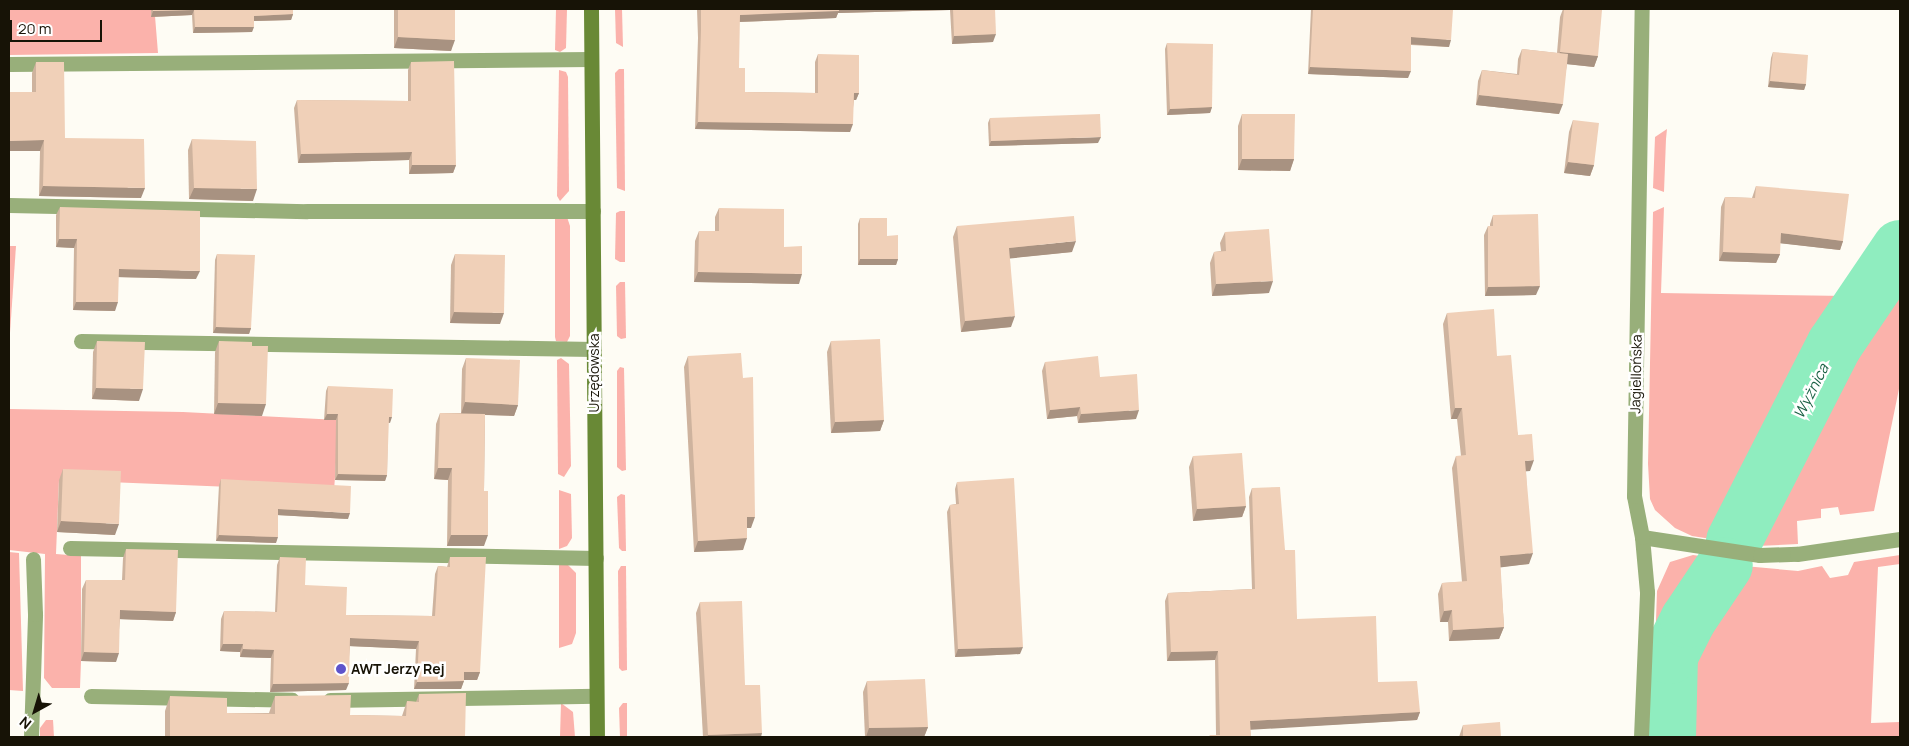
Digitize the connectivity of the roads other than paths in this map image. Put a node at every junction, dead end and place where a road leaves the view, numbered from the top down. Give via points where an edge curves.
1 (591, 9) edge
2 (1642, 9) edge
3 (591, 60) junction
4 (9, 64) edge
5 (9, 205) edge
6 (593, 211) junction
7 (81, 341) dead end
8 (594, 349) junction
9 (1642, 537) junction
10 (1900, 539) edge
11 (70, 548) dead end
12 (596, 558) junction
13 (33, 559) dead end
14 (91, 696) dead end
15 (596, 696) junction
16 (31, 737) edge
17 (597, 737) edge
18 (1641, 737) edge

1 - 3 street, Urzędowska
2 - 9 street, Jagiellońska via 1634,496
3 - 4 street
3 - 6 street, Urzędowska
5 - 6 street via 307,211
6 - 8 street, Urzędowska
7 - 8 street
8 - 12 street, Urzędowska
9 - 10 street via 1760,555 1797,554
9 - 18 street, Jagiellońska via 1646,592
11 - 12 street
12 - 15 street, Urzędowska
13 - 16 street via 35,614
14 - 15 street via 314,700
15 - 17 street, Urzędowska

